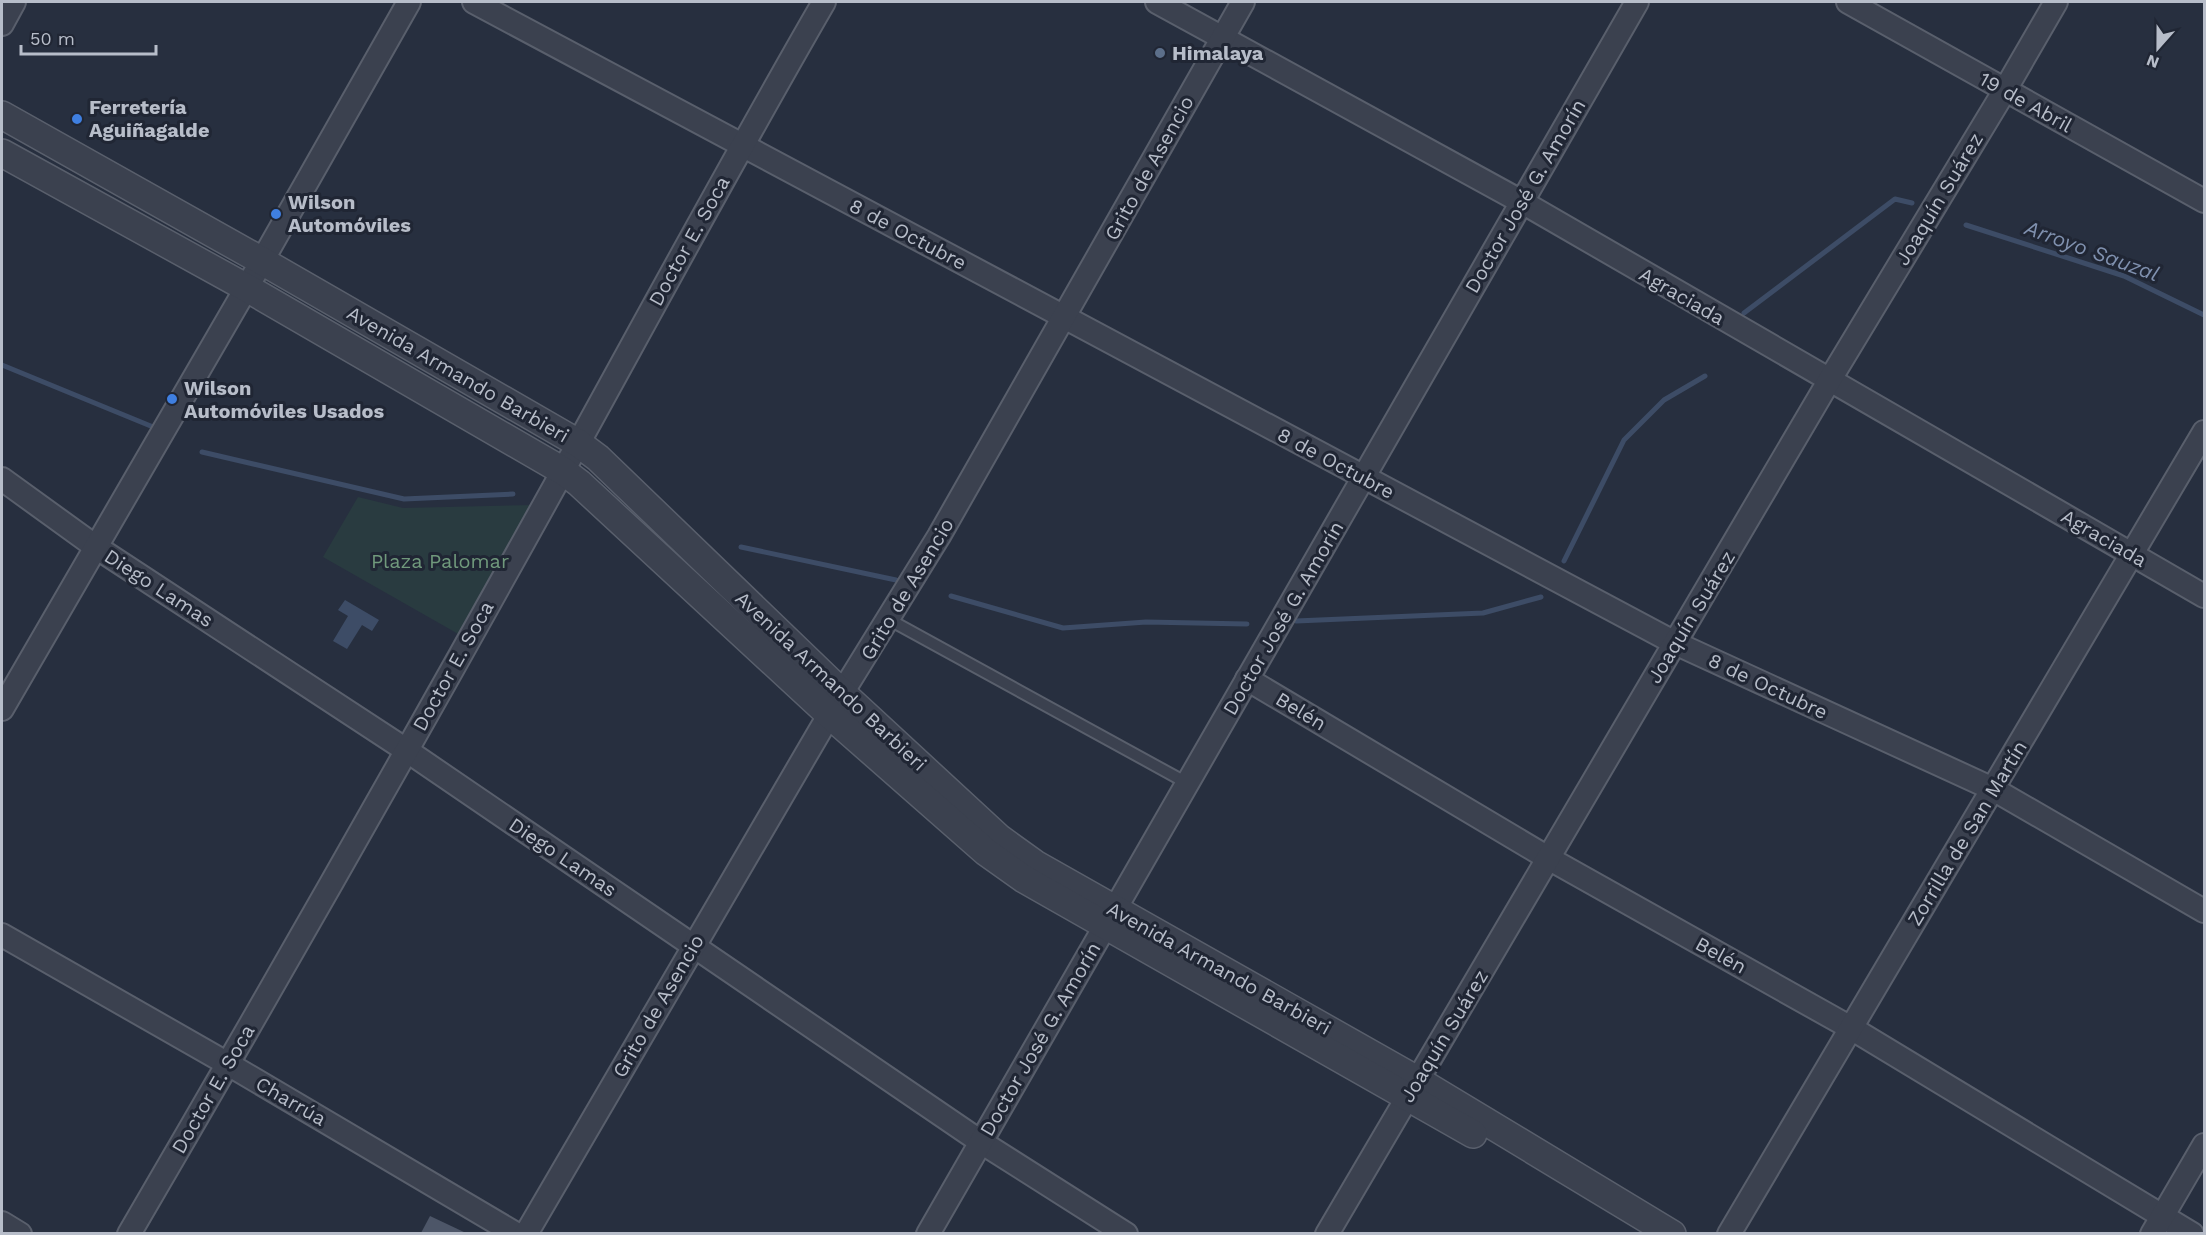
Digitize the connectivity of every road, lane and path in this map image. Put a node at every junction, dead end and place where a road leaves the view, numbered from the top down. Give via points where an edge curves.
1 (14, 2) edge
2 (409, 2) edge
3 (474, 2) edge
4 (824, 2) edge
5 (1157, 2) edge
6 (1243, 2) edge
7 (1637, 2) edge
8 (1848, 2) edge
9 (2056, 2) edge
10 (2, 24) edge
11 (1222, 39) junction
12 (2005, 90) junction
13 (2, 115) edge
14 (742, 145) junction
15 (2, 153) edge
16 (2205, 201) edge
17 (1522, 202) junction
18 (262, 261) junction
19 (247, 288) junction
20 (1065, 319) junction
21 (1829, 381) junction
22 (2205, 432) edge
23 (578, 443) junction
24 (562, 471) junction
25 (1363, 478) junction
26 (2, 479) edge
27 (96, 547) junction
28 (2132, 554) junction
29 (2205, 596) edge
30 (888, 619) junction
31 (1675, 644) junction
32 (1247, 679) junction
33 (836, 704) junction
34 (2, 709) edge
35 (406, 750) junction
36 (1187, 783) junction
37 (1993, 789) junction
38 (1548, 858) junction
39 (2205, 911) edge
40 (1110, 918) junction
41 (2, 935) edge
42 (693, 946) junction
43 (1851, 1028) junction
44 (228, 1064) junction
45 (1412, 1089) junction
46 (981, 1142) junction
47 (2205, 1145) edge
48 (2, 1223) edge
49 (2157, 1225) edge
50 (20, 1233) edge
51 (129, 1233) edge
52 (516, 1233) edge
53 (526, 1233) edge
54 (928, 1233) edge
55 (1126, 1233) edge
56 (1327, 1233) edge
57 (1642, 1233) edge
58 (1672, 1233) edge
59 (1730, 1233) edge
60 (2193, 1233) edge

1 - 10 street
2 - 18 street
3 - 14 street, 8 de Octubre
4 - 14 street, Doctor E. Soca
5 - 11 street, Agraciada
6 - 11 street, Grito de Asencio
7 - 17 street, Doctor José G. Amorín
8 - 12 street, 19 de Abril
9 - 12 street, Joaquín Suárez
11 - 17 street, Agraciada
11 - 20 street, Grito de Asencio
12 - 16 street, 19 de Abril
12 - 21 street, Joaquín Suárez
13 - 18 street, Avenida Armando Barbieri
14 - 20 street, 8 de Octubre
14 - 23 street, Doctor E. Soca
15 - 19 street, Avenida Armando Barbieri
17 - 21 street, Agraciada
17 - 25 street, Doctor José G. Amorín
18 - 19 street
18 - 23 street, Avenida Armando Barbieri
19 - 24 street, Avenida Armando Barbieri
19 - 27 street
20 - 25 street, 8 de Octubre
20 - 30 street, Grito de Asencio
21 - 28 street, Agraciada
21 - 31 street, Joaquín Suárez
22 - 28 street, Zorrilla de San Martín
23 - 24 street, Doctor E. Soca
23 - 33 street, Avenida Armando Barbieri via 598,458
24 - 33 street, Avenida Armando Barbieri
24 - 35 street, Doctor E. Soca
25 - 31 street, 8 de Octubre
25 - 32 street, Doctor José G. Amorín
26 - 27 street, Diego Lamas
27 - 34 street
27 - 35 street, Diego Lamas
28 - 29 street, Agraciada
28 - 37 street, Zorrilla de San Martín
30 - 33 street, Grito de Asencio
30 - 36 lane
31 - 37 street, 8 de Octubre
31 - 38 street, Joaquín Suárez
32 - 36 street, Doctor José G. Amorín
32 - 38 street, Belén
33 - 40 street, Avenida Armando Barbieri via 986,852 1024,879
33 - 42 street, Grito de Asencio
35 - 42 street, Diego Lamas
35 - 44 street, Doctor E. Soca
36 - 40 street, Doctor José G. Amorín
37 - 39 street, 8 de Octubre
37 - 43 street, Zorrilla de San Martín
38 - 43 street, Belén
38 - 45 street, Joaquín Suárez
40 - 45 street, Avenida Armando Barbieri
40 - 46 street, Doctor José G. Amorín
41 - 44 street, Charrúa
42 - 46 street, Diego Lamas
42 - 53 street, Grito de Asencio
43 - 49 street, Belén
43 - 59 street, Zorrilla de San Martín
44 - 51 street, Doctor E. Soca
44 - 52 street, Charrúa
45 - 56 street, Joaquín Suárez
45 - 57 street, Avenida Armando Barbieri
45 - 58 street, Avenida Armando Barbieri
46 - 54 street, Doctor José G. Amorín
46 - 55 street, Diego Lamas
47 - 49 street
48 - 50 street
49 - 60 street, Belén

